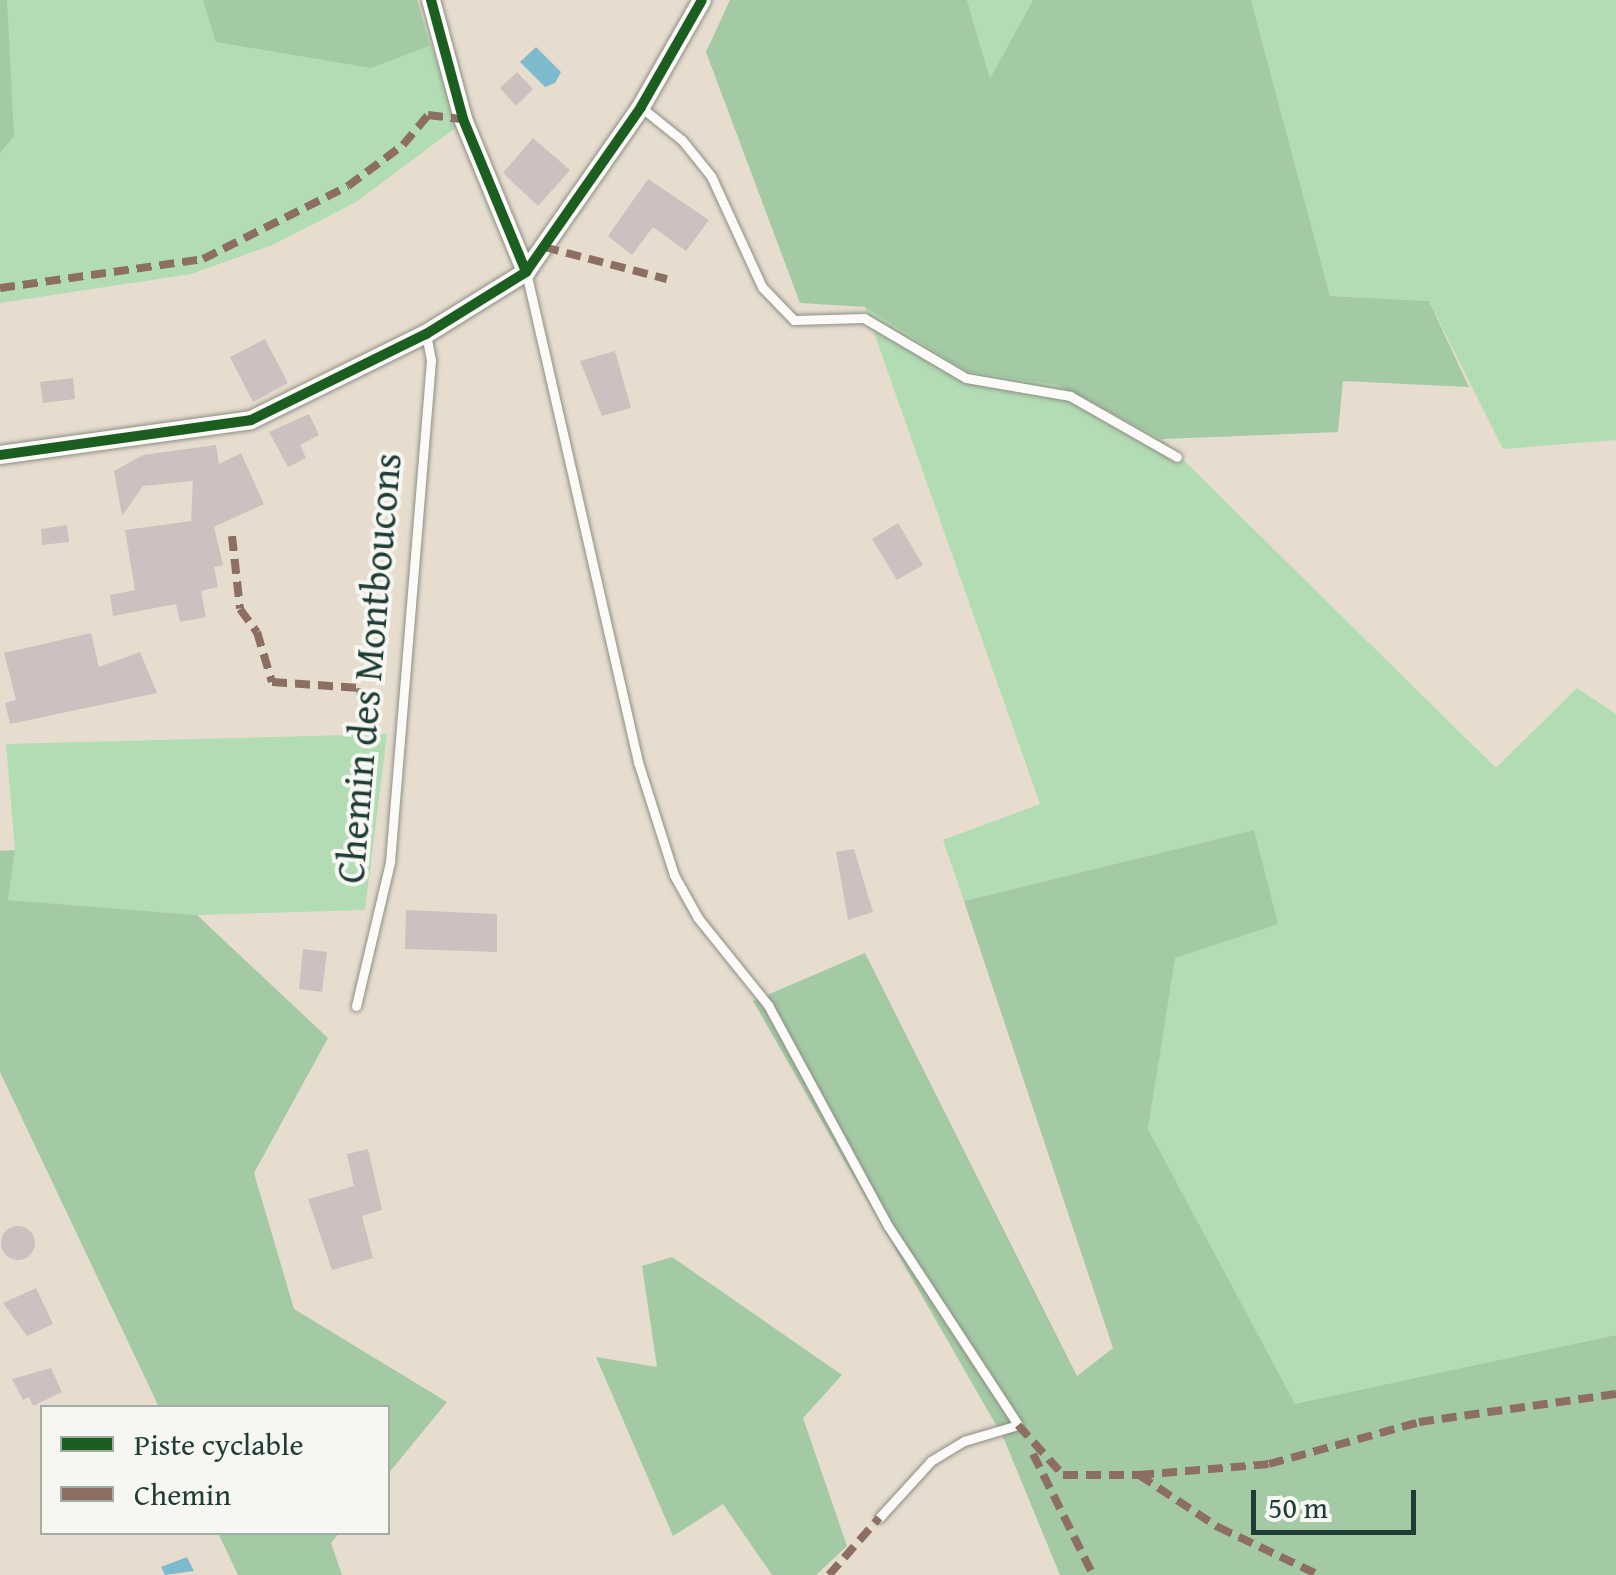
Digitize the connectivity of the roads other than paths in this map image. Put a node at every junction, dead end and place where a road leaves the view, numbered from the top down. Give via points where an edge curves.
1 (431, 0) edge
2 (702, 0) edge
3 (642, 107) junction
4 (526, 272) junction
5 (426, 334) junction
6 (0, 455) edge
7 (1177, 457) dead end
8 (356, 1006) dead end
9 (879, 1518) dead end

1 - 4 street via 463,118
2 - 3 street
3 - 4 street
3 - 7 lane via 711,176 762,287 794,320 864,318 966,378 1070,396
4 - 5 street
4 - 9 lane via 638,762 674,875 698,918 768,1005 888,1226 1018,1425 964,1440 931,1461
5 - 6 street via 251,420
5 - 8 lane, Chemin des Montboucons via 431,360 390,862

